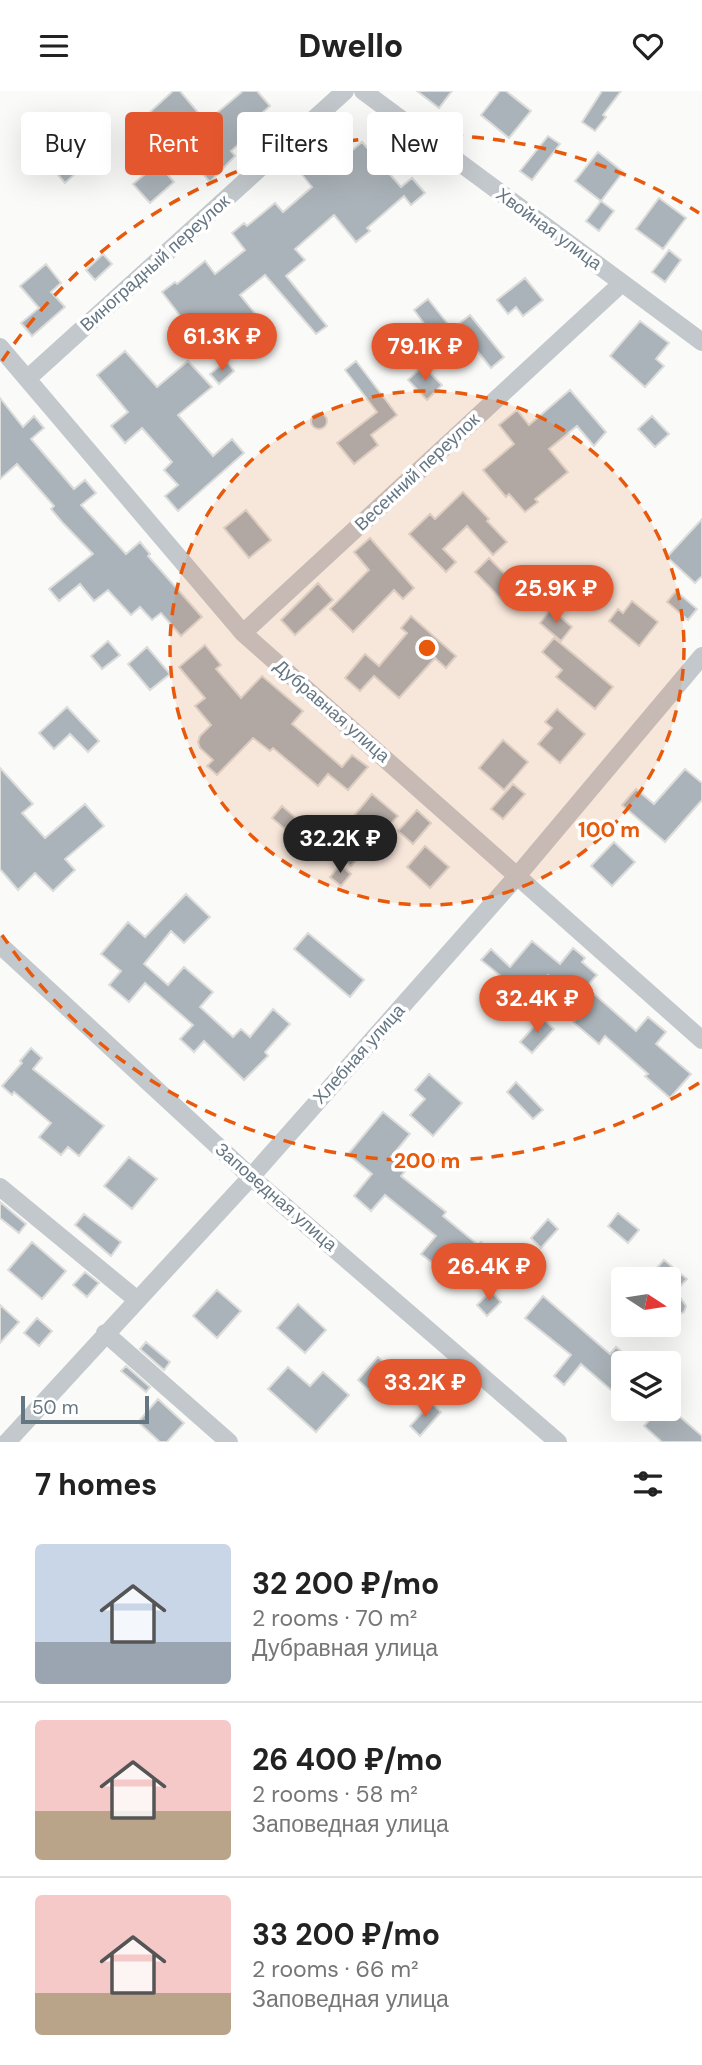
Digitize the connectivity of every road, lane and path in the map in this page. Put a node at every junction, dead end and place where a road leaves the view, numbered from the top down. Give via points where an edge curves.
1 (345, 91) edge
2 (363, 91) edge
3 (622, 283) junction
4 (702, 342) edge
5 (0, 347) edge
6 (27, 379) junction
7 (243, 633) junction
8 (702, 656) edge
9 (518, 875) junction
10 (0, 945) edge
11 (702, 1039) edge
12 (251, 1177) junction
13 (0, 1187) edge
14 (136, 1299) junction
15 (105, 1333) junction
16 (7, 1442) edge
17 (229, 1442) edge
18 (558, 1442) edge

1 - 6 street, Виноградный переулок
2 - 3 street, Хвойная улица
3 - 4 street, Хвойная улица
3 - 7 street, Весенний переулок
5 - 6 street, Дубравная улица
6 - 7 street, Дубравная улица
7 - 9 street, Дубравная улица
8 - 9 street, Хлебная улица
9 - 11 street, Дубравная улица
9 - 12 street, Хлебная улица
10 - 12 street, Заповедная улица
12 - 14 street, Хлебная улица
12 - 18 street, Заповедная улица
13 - 14 street
14 - 15 street, Хлебная улица
15 - 16 street, Хлебная улица
15 - 17 street

